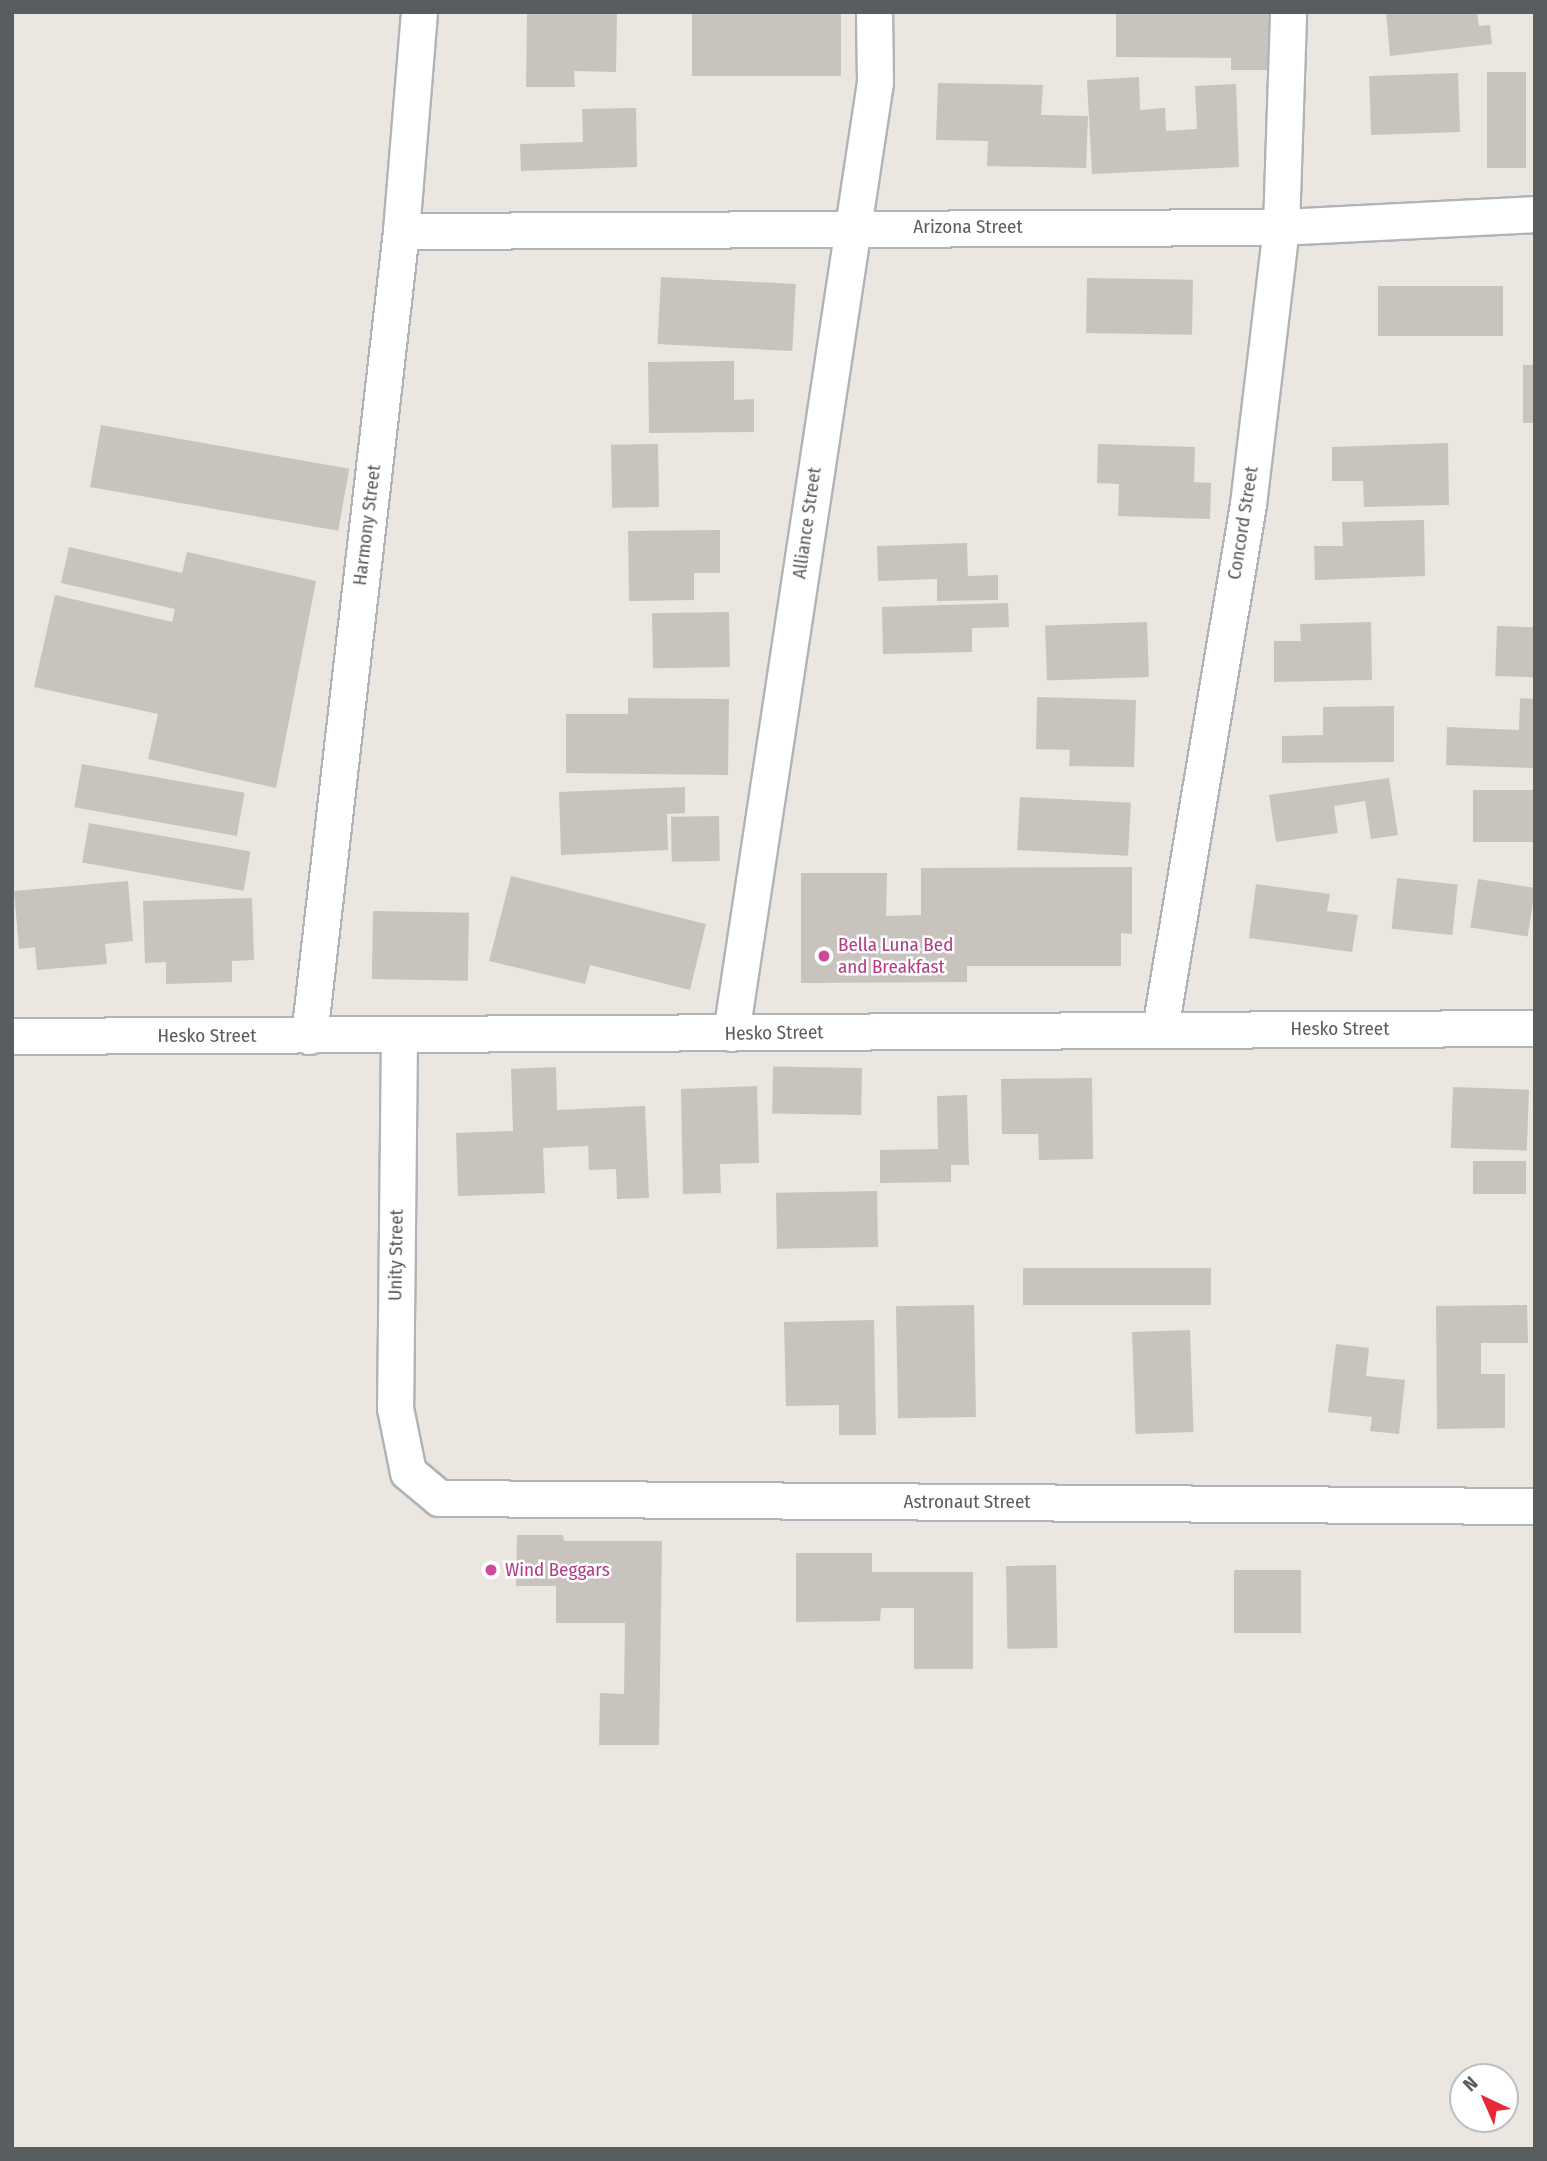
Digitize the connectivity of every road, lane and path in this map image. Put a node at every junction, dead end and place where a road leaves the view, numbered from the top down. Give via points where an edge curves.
1 (419, 12) edge
2 (874, 12) edge
3 (1288, 12) edge
4 (1535, 214) edge
5 (851, 227) junction
6 (1281, 227) junction
7 (401, 230) junction
8 (1535, 1028) edge
9 (1160, 1029) junction
10 (731, 1033) junction
11 (12, 1036) edge
12 (309, 1036) junction
13 (399, 1036) junction
14 (408, 1472) joint
15 (1535, 1506) edge

1 - 7 street, Harmony Street
2 - 5 street, Alliance Street via 875,82
3 - 6 street, Concord Street
4 - 6 street, Arizona Street
5 - 6 street, Arizona Street
5 - 7 street, Arizona Street
5 - 10 street, Alliance Street
6 - 9 street, Concord Street via 1248,503
7 - 12 street, Harmony Street
8 - 9 street, Hesko Street
9 - 10 street, Hesko Street
10 - 13 street, Hesko Street
11 - 12 street, Hesko Street
12 - 13 street, Hesko Street
13 - 14 street, Unity Street via 395,1408
14 - 15 street, Astronaut Street via 439,1499

